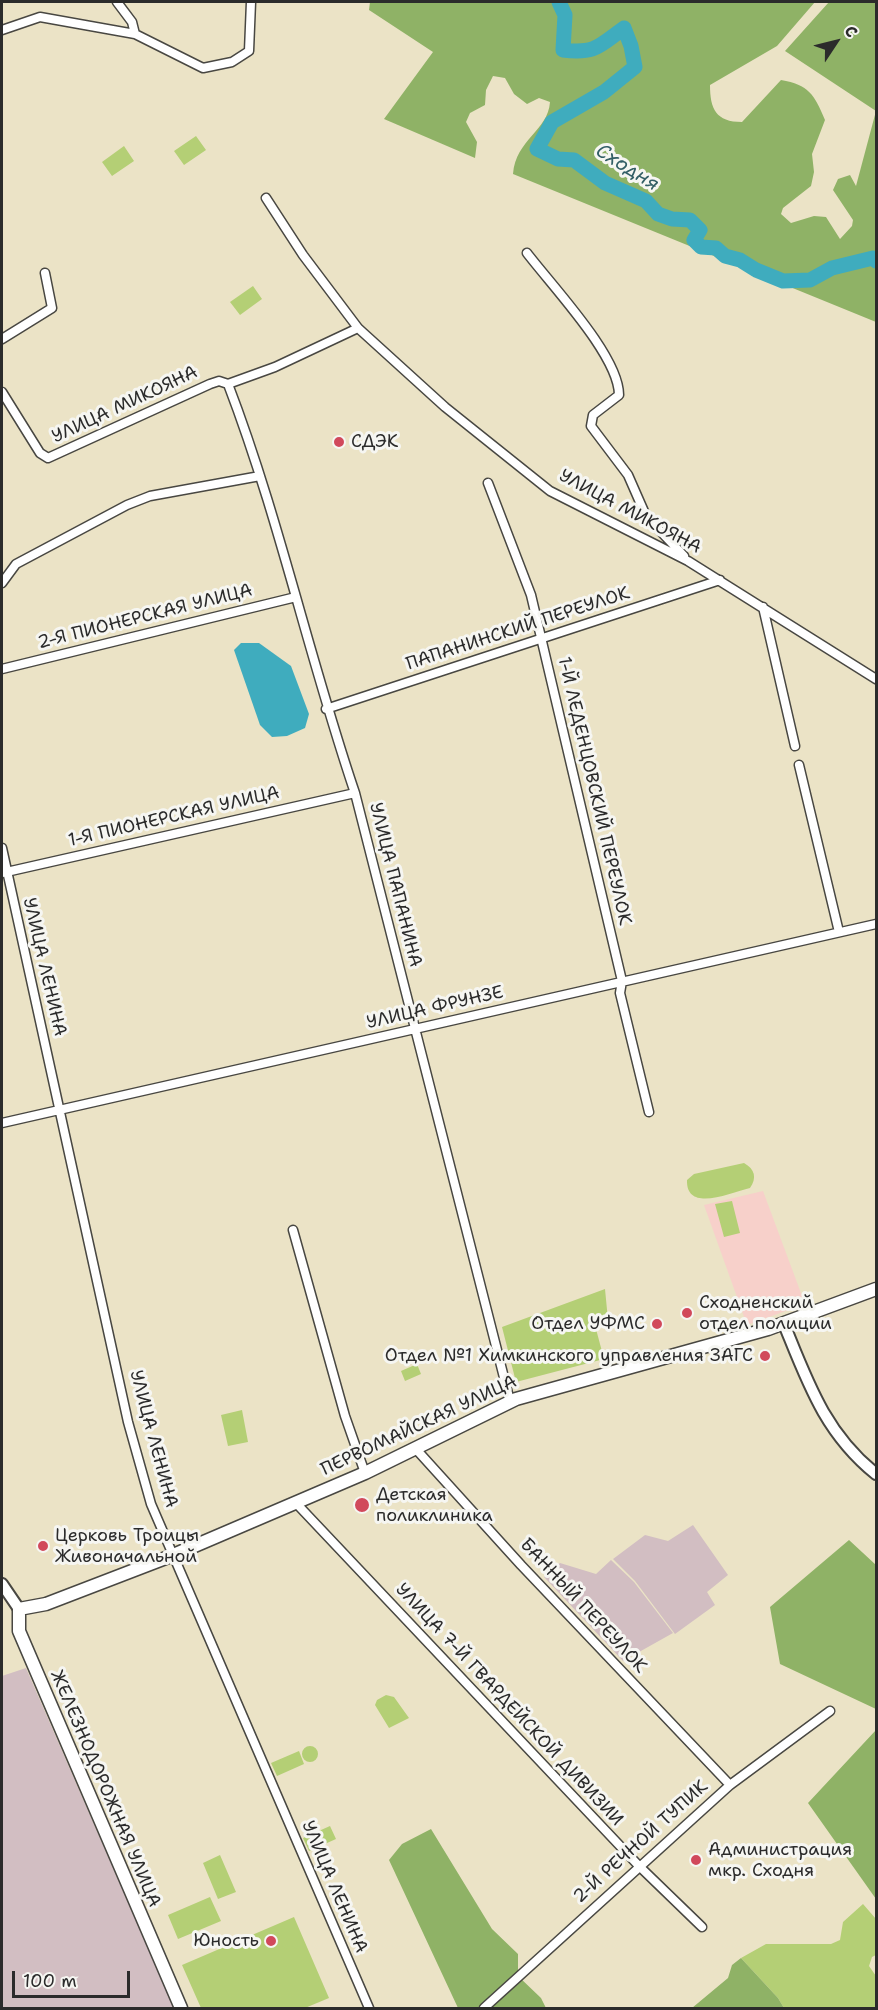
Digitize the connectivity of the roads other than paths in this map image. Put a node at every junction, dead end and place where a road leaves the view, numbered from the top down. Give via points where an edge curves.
1 (117, 2) edge
2 (250, 2) edge
3 (2, 30) edge
4 (135, 34) junction
5 (266, 198) dead end
6 (527, 253) dead end
7 (45, 273) dead end
8 (357, 328) junction
9 (2, 339) edge
10 (228, 384) junction
11 (2, 392) edge
12 (260, 476) junction
13 (488, 483) dead end
14 (688, 561) junction
15 (720, 580) junction
16 (2, 584) edge
17 (296, 597) junction
18 (763, 607) junction
19 (541, 640) junction
20 (2, 669) edge
21 (876, 679) edge
22 (326, 709) junction
23 (795, 746) dead end
24 (799, 765) dead end
25 (355, 793) junction
26 (2, 848) edge
27 (4, 873) edge
28 (876, 924) edge
29 (839, 932) junction
30 (622, 981) junction
31 (416, 1029) junction
32 (60, 1110) junction
33 (649, 1113) dead end
34 (2, 1124) edge
35 (293, 1230) dead end
36 (876, 1288) edge
37 (784, 1324) junction
38 (510, 1401) junction
39 (415, 1448) junction
40 (366, 1473) junction
41 (876, 1474) edge
42 (295, 1502) junction
43 (171, 1556) junction
44 (2, 1584) edge
45 (19, 1609) junction
46 (830, 1711) dead end
47 (730, 1785) junction
48 (639, 1866) junction
49 (702, 1927) dead end
50 (181, 2008) edge
51 (369, 2008) edge
52 (484, 2008) edge

1 - 4 street via 132,22
2 - 4 street via 249,51 232,62 203,69
3 - 4 street via 40,16
5 - 8 street, УЛИЦА МИКОЯНА
6 - 14 street via 586,327 619,383 619,395 593,415 591,426 628,475 646,516
7 - 9 street via 52,309
8 - 10 street, УЛИЦА МИКОЯНА via 275,367
8 - 14 street, УЛИЦА МИКОЯНА via 445,407 550,491
10 - 11 street, УЛИЦА МИКОЯНА via 210,384 48,458 40,453
10 - 12 street, УЛИЦА ПАПАНИНА
12 - 16 street via 150,496 127,505 16,564
12 - 17 street, УЛИЦА ПАПАНИНА
13 - 19 street, 1-Й ЛЕДЕНЦОВСКИЙ ПЕРЕУЛОК via 531,595
14 - 15 street, УЛИЦА МИКОЯНА
15 - 18 street, УЛИЦА МИКОЯНА
15 - 19 street, ПАПАНИНСКИЙ ПЕРЕУЛОК
17 - 20 street, 2-Я ПИОНЕРСКАЯ УЛИЦА
17 - 22 street, УЛИЦА ПАПАНИНА
18 - 21 street, УЛИЦА МИКОЯНА
18 - 23 street
19 - 22 street, ПАПАНИНСКИЙ ПЕРЕУЛОК
19 - 30 street, 1-Й ЛЕДЕНЦОВСКИЙ ПЕРЕУЛОК
22 - 25 street, УЛИЦА ПАПАНИНА
24 - 29 street
25 - 27 street, 1-Я ПИОНЕРСКАЯ УЛИЦА
25 - 31 street, УЛИЦА ПАПАНИНА
26 - 27 street, УЛИЦА ЛЕНИНА
27 - 32 street, УЛИЦА ЛЕНИНА
28 - 29 street, УЛИЦА ФРУНЗЕ
29 - 30 street, УЛИЦА ФРУНЗЕ
30 - 31 street, УЛИЦА ФРУНЗЕ
30 - 33 street, 1-Й ЛЕДЕНЦОВСКИЙ ПЕРЕУЛОК via 620,993
31 - 32 street, УЛИЦА ФРУНЗЕ
31 - 38 street, УЛИЦА ПАПАНИНА
32 - 34 street, УЛИЦА ФРУНЗЕ
32 - 43 street, УЛИЦА ЛЕНИНА via 129,1427
35 - 40 street via 345,1416
36 - 37 main road, ПЕРВОМАЙСКАЯ УЛИЦА
37 - 38 main road, ПЕРВОМАЙСКАЯ УЛИЦА
37 - 41 street via 812,1393 832,1428
38 - 39 main road, ПЕРВОМАЙСКАЯ УЛИЦА
39 - 40 main road, ПЕРВОМАЙСКАЯ УЛИЦА
39 - 47 street, БАННЫЙ ПЕРЕУЛОК via 521,1566
40 - 42 main road, ПЕРВОМАЙСКАЯ УЛИЦА
42 - 43 main road, ПЕРВОМАЙСКАЯ УЛИЦА
42 - 48 street, УЛИЦА 7-Й ГВАРДЕЙСКОЙ ДИВИЗИИ
43 - 45 main road, ПЕРВОМАЙСКАЯ УЛИЦА via 46,1604
43 - 51 street, УЛИЦА ЛЕНИНА
44 - 45 street, ЖЕЛЕЗНОДОРОЖНАЯ УЛИЦА
45 - 50 main road, ЖЕЛЕЗНОДОРОЖНАЯ УЛИЦА via 19,1631
46 - 47 street, 2-Й РЕЧНОЙ ТУПИК
47 - 48 street, 2-Й РЕЧНОЙ ТУПИК
48 - 49 street, УЛИЦА 7-Й ГВАРДЕЙСКОЙ ДИВИЗИИ
48 - 52 street, 2-Й РЕЧНОЙ ТУПИК

